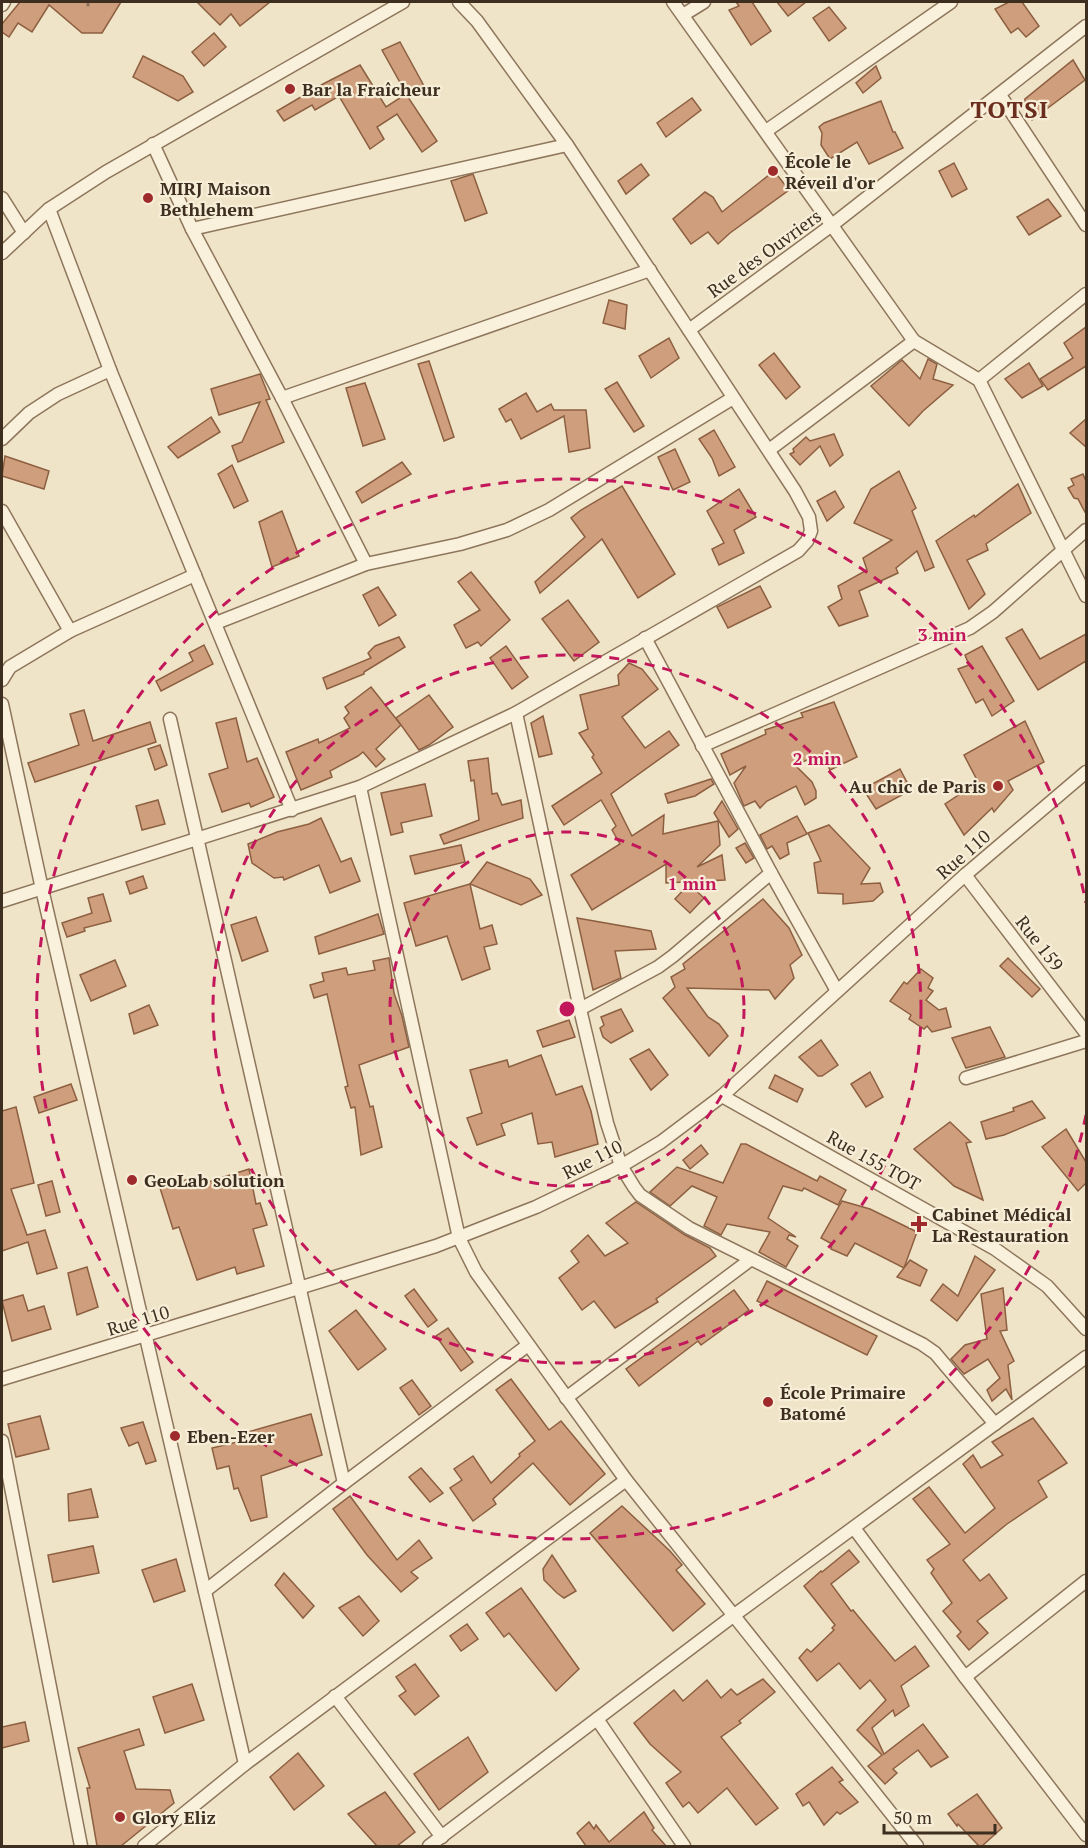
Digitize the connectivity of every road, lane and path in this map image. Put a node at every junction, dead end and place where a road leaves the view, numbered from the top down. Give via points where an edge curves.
1 (88, 2) edge
2 (403, 2) edge
3 (459, 2) edge
4 (673, 2) edge
5 (704, 2) edge
6 (951, 2) edge
7 (88, 8) dead end
8 (682, 15) junction
9 (1086, 26) edge
10 (1000, 96) junction
11 (766, 131) junction
12 (153, 144) junction
13 (567, 145) junction
14 (2, 198) edge
15 (49, 209) junction
16 (832, 225) junction
17 (1086, 225) edge
18 (192, 229) junction
19 (24, 233) junction
20 (2, 253) edge
21 (650, 270) junction
22 (1086, 294) edge
23 (689, 330) junction
24 (914, 340) junction
25 (110, 370) junction
26 (980, 380) junction
27 (282, 398) junction
28 (733, 398) junction
29 (2, 439) edge
30 (769, 450) junction
31 (2, 511) edge
32 (1086, 530) edge
33 (1063, 550) junction
34 (366, 564) junction
35 (195, 575) junction
36 (1086, 596) edge
37 (216, 623) junction
38 (70, 631) junction
39 (645, 638) junction
40 (2, 680) edge
41 (2, 704) edge
42 (516, 713) junction
43 (170, 719) dead end
44 (702, 746) junction
45 (1086, 772) edge
46 (360, 787) junction
47 (292, 810) junction
48 (198, 839) junction
49 (771, 873) junction
50 (965, 875) junction
51 (42, 889) junction
52 (2, 902) edge
53 (837, 991) junction
54 (580, 1009) junction
55 (1086, 1033) edge
56 (1086, 1041) edge
57 (966, 1078) dead end
58 (722, 1096) junction
59 (621, 1166) junction
60 (459, 1238) junction
61 (750, 1260) junction
62 (300, 1288) junction
63 (1086, 1329) edge
64 (146, 1336) junction
65 (528, 1346) junction
66 (1086, 1357) edge
67 (2, 1379) edge
68 (566, 1398) junction
69 (995, 1424) junction
70 (2, 1442) edge
71 (626, 1480) junction
72 (344, 1483) junction
73 (854, 1527) junction
74 (1086, 1581) edge
75 (205, 1591) junction
76 (733, 1616) junction
77 (965, 1677) junction
78 (335, 1696) junction
79 (597, 1719) junction
80 (245, 1764) junction
81 (1086, 1835) edge
82 (442, 1837) junction
83 (81, 1846) edge
84 (144, 1846) edge
85 (429, 1846) edge
86 (684, 1846) edge
87 (917, 1846) edge

1 - 7 path
2 - 12 street
3 - 13 street
4 - 8 street
5 - 8 street
6 - 11 street
8 - 11 street
9 - 10 street, Rue des Ouvriers
10 - 16 street, Rue des Ouvriers
10 - 17 street
11 - 16 street
12 - 15 street
12 - 18 street
13 - 18 street
13 - 21 street
14 - 19 street
15 - 19 street
15 - 25 street
16 - 23 street, Rue des Ouvriers
16 - 24 street
18 - 27 street
19 - 20 street
21 - 23 street
21 - 27 street
22 - 26 street
23 - 28 street
24 - 26 street
24 - 30 street
25 - 29 street via 58,394
25 - 35 street
26 - 33 street
27 - 34 street
28 - 30 street
28 - 34 street via 549,510 507,530
30 - 39 street via 808,517 811,531 807,541 798,551
31 - 38 street
32 - 33 street
33 - 36 street
33 - 44 street via 993,612 970,627
34 - 37 street
35 - 37 street
35 - 38 street
37 - 47 street
38 - 40 street via 10,667
39 - 42 street
39 - 44 street
41 - 51 street
42 - 46 street
42 - 54 street
43 - 48 street
44 - 49 street
45 - 50 street, Rue 110
46 - 47 street
46 - 60 street
47 - 48 street
48 - 51 street
48 - 62 street
49 - 53 street
49 - 54 street via 665,962
50 - 53 street, Rue 110
50 - 55 street, Rue 159
51 - 52 street
51 - 64 street
53 - 58 street, Rue 110
54 - 59 street
56 - 57 street
58 - 59 street, Rue 110 via 662,1142
58 - 63 street, Rue 155 TOT via 995,1249 1047,1286
59 - 60 street, Rue 110
59 - 61 street via 640,1195 689,1228
60 - 62 street, Rue 110
60 - 65 street via 476,1272
61 - 68 street
61 - 69 street via 922,1344 935,1353
62 - 64 street, Rue 110
62 - 72 street
64 - 67 street, Rue 110
64 - 75 street
65 - 68 street
65 - 72 street
66 - 69 street
68 - 71 street
69 - 73 street
70 - 83 street
71 - 76 street
71 - 78 street
72 - 75 street
73 - 76 street
73 - 77 street
74 - 77 street
75 - 80 street
76 - 79 street
76 - 87 street
77 - 81 street
78 - 80 street
78 - 82 street
79 - 82 street
79 - 86 street
80 - 84 street
82 - 85 street

